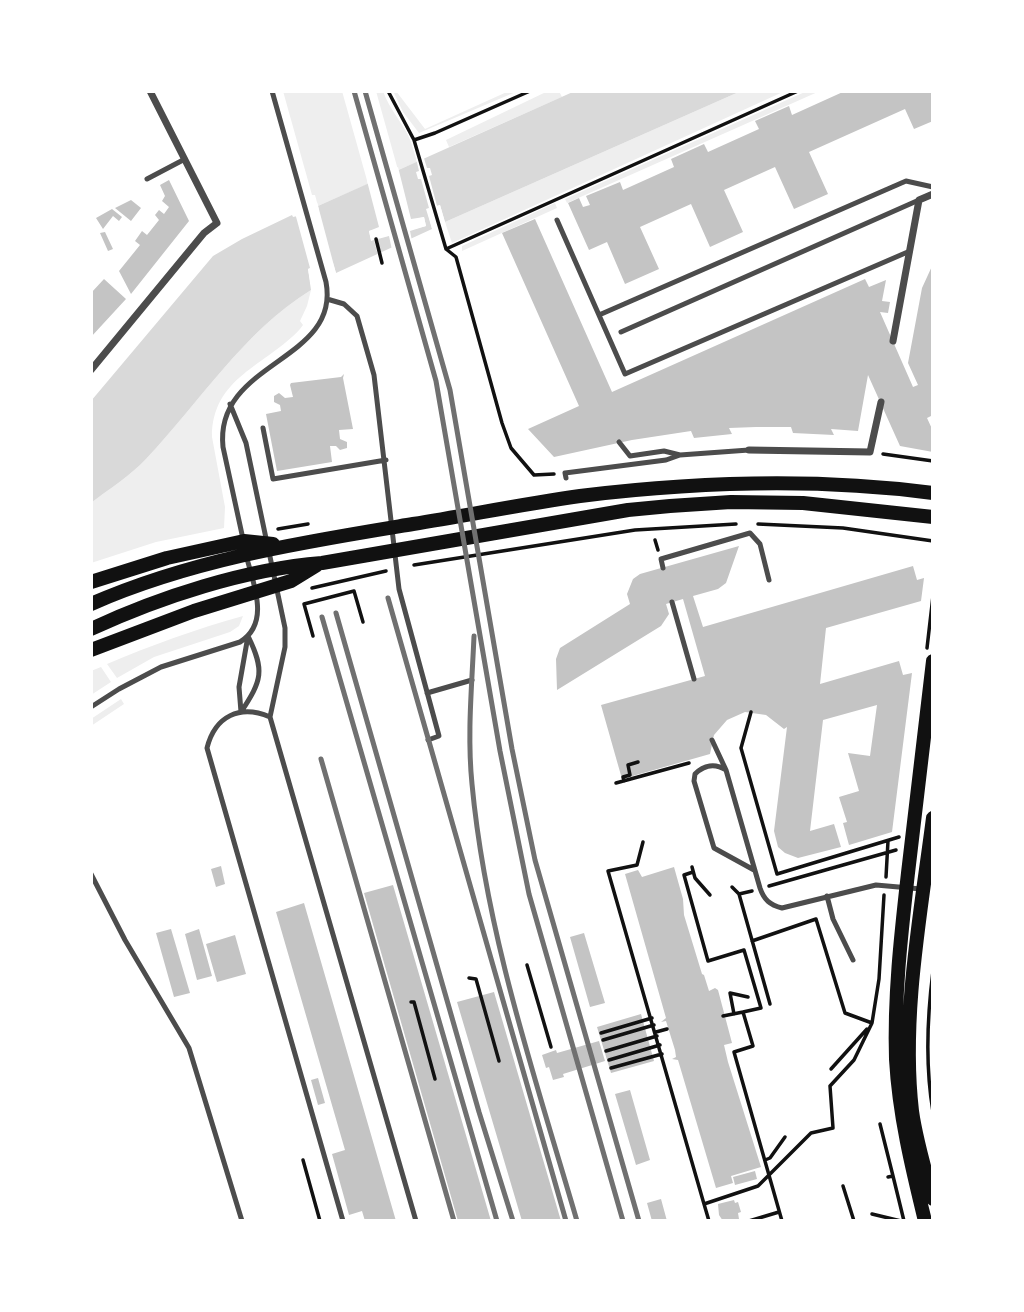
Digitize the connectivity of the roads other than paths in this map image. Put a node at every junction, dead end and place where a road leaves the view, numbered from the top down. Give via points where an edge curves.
1 (150, 91) edge
2 (272, 91) edge
3 (185, 159) junction
4 (147, 179) dead end
5 (933, 187) edge
6 (933, 194) edge
7 (919, 200) junction
8 (557, 220) dead end
9 (910, 251) junction
10 (327, 299) junction
11 (599, 315) junction
12 (621, 332) dead end
13 (893, 341) dead end
14 (91, 370) edge
15 (881, 402) dead end
16 (230, 404) junction
17 (262, 428) dead end
18 (620, 442) dead end
19 (749, 450) joint
20 (680, 455) junction
21 (386, 460) junction
22 (565, 476) road end
23 (933, 493) edge
24 (933, 517) edge
25 (220, 554) junction
26 (321, 563) junction
27 (663, 568) dead end
28 (769, 580) dead end
29 (91, 582) edge
30 (673, 602) dead end
31 (91, 604) edge
32 (91, 629) edge
33 (248, 636) junction
34 (91, 650) edge
35 (933, 661) edge
36 (694, 679) dead end
37 (472, 680) dead end
38 (427, 693) junction
39 (91, 707) edge
40 (242, 712) junction
41 (270, 717) junction
42 (428, 740) dead end
43 (712, 740) dead end
44 (726, 769) junction
45 (933, 818) edge
46 (754, 870) junction
47 (91, 874) edge
48 (906, 887) junction
49 (924, 889) junction
50 (827, 896) junction
51 (853, 960) dead end
52 (933, 1199) edge
53 (242, 1221) edge
54 (343, 1221) edge
55 (416, 1221) edge
56 (925, 1221) edge

1 - 3 street
2 - 10 lane via 327,282
3 - 4 lane
3 - 14 street via 217,223
5 - 11 lane via 906,181
6 - 7 street
7 - 9 street
7 - 12 lane
8 - 11 lane
9 - 11 lane via 625,374
9 - 13 street
10 - 16 lane via 314,332 248,383
10 - 21 lane via 344,304 357,316 374,375
15 - 19 street via 870,452
16 - 33 lane via 223,447 258,613
16 - 41 lane via 246,443 285,628 282,668
17 - 21 lane via 273,479
18 - 20 lane via 630,456 664,451
19 - 20 lane
20 - 22 lane
21 - 38 lane via 399,589
23 - 25 main road via 804,485 672,487 578,497
24 - 26 main road via 803,503 731,502 628,510
25 - 29 main road via 167,558
25 - 31 main road
26 - 32 main road via 226,581
26 - 34 main road via 291,581 149,626
27 - 28 lane via 661,559 750,533 760,544
30 - 36 lane
33 - 39 lane via 161,667
33 - 40 lane via 239,687
33 - 40 lane via 259,659 258,686
35 - 48 main road
37 - 38 lane
38 - 42 lane via 439,736
40 - 41 lane
40 - 54 lane via 219,723 207,748
41 - 55 lane
43 - 44 lane
44 - 46 lane
44 - 46 lane via 713,765 700,769 694,781 714,848
45 - 49 main road
46 - 50 lane via 768,902 782,908
47 - 53 lane via 189,1048
48 - 49 lane
48 - 50 lane via 863,886
48 - 56 main road via 898,959 897,1059 907,1145
49 - 52 main road via 909,1060 914,1122
50 - 51 lane

